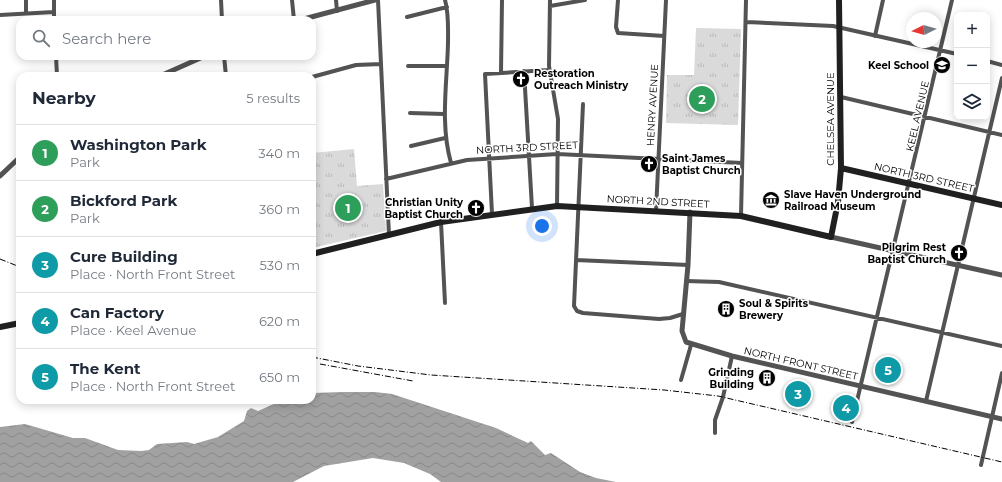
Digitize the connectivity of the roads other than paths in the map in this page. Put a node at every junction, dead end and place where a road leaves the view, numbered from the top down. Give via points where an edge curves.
1 (26, 0) edge
2 (54, 0) edge
3 (221, 0) edge
4 (292, 0) edge
5 (336, 0) edge
6 (375, 0) edge
7 (378, 0) edge
8 (445, 0) edge
9 (502, 0) edge
10 (550, 0) edge
11 (585, 0) edge
12 (618, 0) edge
13 (666, 0) edge
14 (746, 0) edge
15 (839, 0) edge
16 (883, 0) edge
17 (952, 0) edge
18 (550, 6) junction
19 (447, 7) junction
20 (337, 11) junction
21 (54, 12) junction
22 (26, 13) junction
23 (0, 15) edge
24 (54, 16) edge
25 (222, 16) edge
26 (294, 16) edge
27 (316, 16) edge
28 (407, 17) dead end
29 (746, 22) junction
30 (839, 27) junction
31 (664, 36) junction
32 (875, 36) junction
33 (940, 50) junction
34 (954, 53) edge
35 (56, 60) edge
36 (196, 60) edge
37 (224, 60) edge
38 (990, 62) edge
39 (381, 64) junction
40 (1002, 65) edge
41 (408, 66) dead end
42 (448, 66) junction
43 (549, 70) junction
44 (524, 71) junction
45 (57, 72) edge
46 (169, 72) edge
47 (226, 72) edge
48 (501, 72) junction
49 (316, 76) edge
50 (1002, 78) edge
51 (841, 98) junction
52 (583, 104) dead end
53 (410, 113) dead end
54 (444, 114) junction
55 (925, 116) junction
56 (990, 132) junction
57 (1002, 135) edge
58 (445, 138) junction
59 (411, 146) dead end
60 (557, 154) junction
61 (580, 154) junction
62 (529, 156) junction
63 (659, 158) junction
64 (489, 159) junction
65 (16, 161) edge
66 (451, 163) junction
67 (742, 163) junction
68 (841, 168) junction
69 (0, 176) edge
70 (386, 179) junction
71 (909, 184) junction
72 (974, 198) junction
73 (1002, 205) edge
74 (557, 206) junction
75 (578, 206) junction
76 (532, 208) junction
77 (656, 211) junction
78 (690, 212) junction
79 (492, 214) junction
80 (741, 216) junction
81 (441, 222) junction
82 (389, 235) junction
83 (831, 237) junction
84 (893, 251) junction
85 (316, 253) edge
86 (576, 260) junction
87 (688, 265) junction
88 (958, 265) junction
89 (1002, 275) edge
90 (686, 281) junction
91 (445, 303) dead end
92 (684, 314) junction
93 (877, 319) junction
94 (16, 324) edge
95 (0, 327) edge
96 (943, 332) junction
97 (691, 345) junction
98 (1002, 346) edge
99 (732, 356) junction
100 (1002, 373) edge
101 (681, 380) dead end
102 (860, 386) junction
103 (926, 401) junction
104 (992, 416) junction
105 (1002, 419) edge
106 (852, 422) dead end
107 (714, 433) dead end
108 (982, 465) dead end

1 - 22 street
2 - 21 street
3 - 25 street
4 - 26 street
5 - 20 street
6 - 20 street
7 - 39 street
8 - 19 street
9 - 48 street
10 - 18 street
11 - 18 street
12 - 31 street via 616,30 622,34
13 - 31 street, HENRY AVENUE
14 - 29 street
15 - 30 main road, CHELSEA AVENUE
16 - 32 street
17 - 33 street, KEEL AVENUE
18 - 43 street
19 - 28 street
19 - 42 street
20 - 27 street
21 - 22 street
21 - 24 street
22 - 23 street
29 - 30 street
29 - 67 street
30 - 32 street
30 - 51 main road, CHELSEA AVENUE
31 - 63 street, HENRY AVENUE
32 - 33 street
33 - 34 street
33 - 55 street, KEEL AVENUE
35 - 45 street
36 - 46 street
37 - 47 street
38 - 40 street
39 - 49 street via 356,64
39 - 70 street
41 - 42 street
42 - 54 street
43 - 44 street
43 - 60 street via 558,119
44 - 48 street
44 - 62 street
48 - 64 street via 485,74
50 - 56 street
51 - 55 street
51 - 68 main road, CHELSEA AVENUE
52 - 61 street
53 - 54 street
54 - 58 street
55 - 56 street
55 - 71 street, KEEL AVENUE
56 - 57 street
56 - 72 street
58 - 59 street
58 - 66 street
60 - 61 street, NORTH 3RD STREET
60 - 62 street, NORTH 3RD STREET
60 - 74 street
61 - 63 street, NORTH 3RD STREET
61 - 75 street
62 - 64 street, NORTH 3RD STREET
62 - 76 street
63 - 67 street, NORTH 3RD STREET
63 - 77 street, HENRY AVENUE
64 - 66 street, NORTH 3RD STREET
64 - 79 street
65 - 69 street
66 - 70 street, NORTH 3RD STREET
67 - 80 street
68 - 71 main road, NORTH 3RD STREET
68 - 83 main road, CHELSEA AVENUE
70 - 82 street
71 - 72 main road, NORTH 3RD STREET
71 - 84 street, KEEL AVENUE
72 - 73 main road, NORTH 3RD STREET
72 - 88 street
74 - 75 main road, NORTH 2ND STREET
74 - 76 main road, NORTH 2ND STREET
75 - 77 main road, NORTH 2ND STREET
75 - 86 street
76 - 79 main road, NORTH 2ND STREET
77 - 78 main road, NORTH 2ND STREET
78 - 80 main road, NORTH 2ND STREET
78 - 87 street
79 - 81 main road, NORTH 2ND STREET
80 - 83 main road, NORTH 2ND STREET
81 - 82 main road, NORTH 2ND STREET
81 - 91 street
82 - 85 main road, NORTH 2ND STREET
83 - 84 street, NORTH 2ND STREET
84 - 88 street, NORTH 2ND STREET
84 - 93 street, KEEL AVENUE
86 - 87 street
86 - 92 street via 574,306 577,311 659,319
87 - 90 street
88 - 89 street, NORTH 2ND STREET
88 - 96 street
90 - 92 street
90 - 93 street via 719,282
92 - 97 street via 682,336
93 - 96 street
93 - 102 street, KEEL AVENUE
94 - 95 main road
96 - 98 street
96 - 103 street
97 - 99 street, NORTH FRONT STREET
97 - 101 street
99 - 102 street, NORTH FRONT STREET
99 - 107 street
100 - 104 street
102 - 103 street, NORTH FRONT STREET
102 - 106 street, KEEL AVENUE
103 - 104 street, NORTH FRONT STREET
104 - 105 street, NORTH FRONT STREET
104 - 108 street

